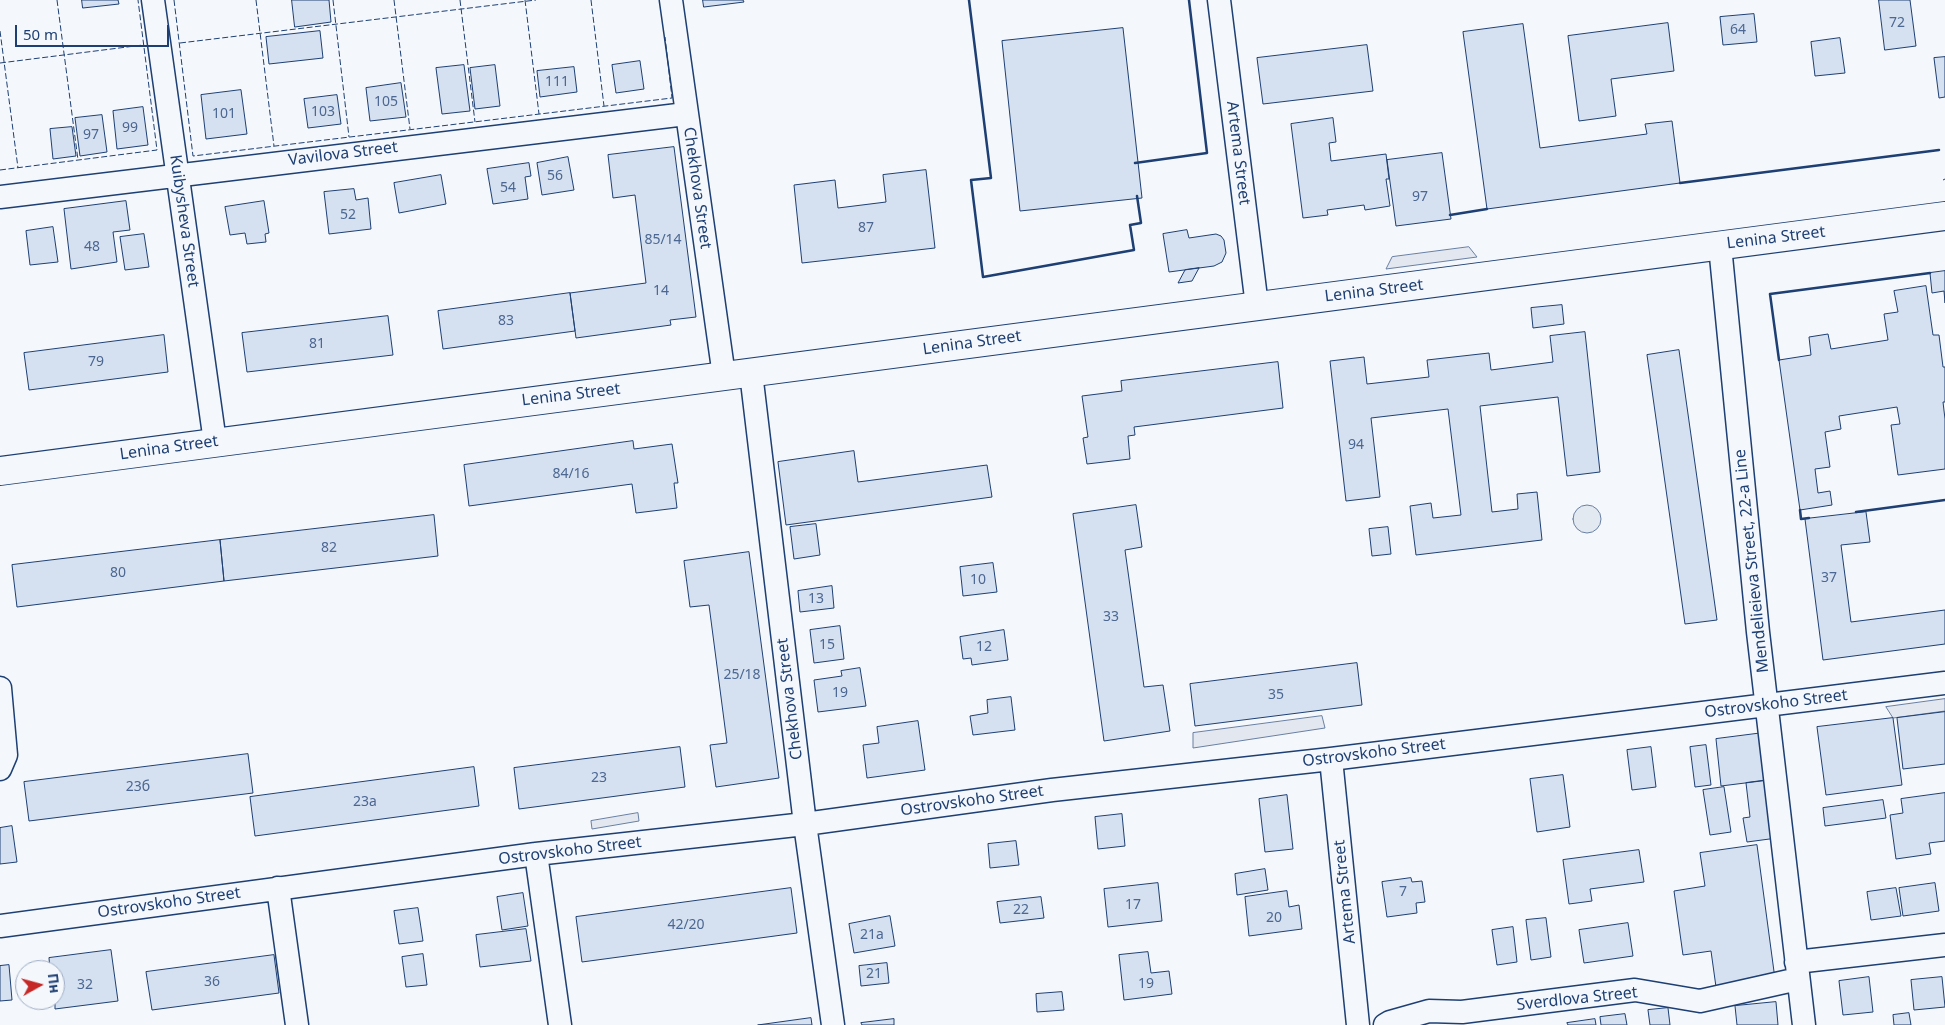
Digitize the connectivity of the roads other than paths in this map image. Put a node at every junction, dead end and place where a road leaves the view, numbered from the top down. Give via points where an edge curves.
1 (153, 0) edge
2 (671, 0) edge
3 (1219, 0) edge
4 (686, 114) junction
5 (177, 174) junction
6 (0, 197) edge
7 (1945, 216) edge
8 (1720, 246) junction
9 (1257, 306) junction
10 (751, 373) junction
11 (724, 376) junction
12 (215, 442) junction
13 (0, 470) edge
14 (1945, 684) edge
15 (0, 688) edge
16 (1768, 705) junction
17 (1331, 758) junction
18 (0, 769) edge
19 (805, 824) junction
20 (536, 854) junction
21 (278, 888) junction
22 (0, 926) edge
23 (1945, 945) edge
24 (1797, 970) junction
25 (297, 1025) edge
26 (560, 1025) edge
27 (833, 1025) edge
28 (1358, 1025) edge
29 (1385, 1025) edge
30 (1804, 1025) edge

1 - 5 street, Kuibysheva Street
2 - 4 street, Chekhova Street
3 - 9 street, Artema Street
4 - 5 street, Vavilova Street
4 - 11 street, Chekhova Street
5 - 6 street, Vavilova Street
5 - 12 street, Kuibysheva Street
7 - 8 main road, Lenina Street
8 - 9 main road, Lenina Street
8 - 16 street, Mendelieieva Street, 22-a Line
9 - 10 main road, Lenina Street
10 - 11 main road, Lenina Street
10 - 19 street, Chekhova Street
11 - 12 main road, Lenina Street
12 - 13 main road, Lenina Street
14 - 16 street, Ostrovskoho Street
15 - 18 street via 6,755
16 - 17 street, Ostrovskoho Street
16 - 24 street, Mendelieieva Street, 22-a Line
17 - 19 street, Ostrovskoho Street via 1052,790
17 - 28 street, Artema Street
19 - 20 street, Ostrovskoho Street
19 - 27 street, Chekhova Street
20 - 21 street, Ostrovskoho Street
20 - 26 street
21 - 22 street, Ostrovskoho Street
21 - 25 street
23 - 24 street, Sverdlova Street
24 - 29 street, Sverdlova Street via 1700,1001 1636,990 1462,1012 1429,1011
24 - 30 street, Mendelieieva Street, 22-a Line

